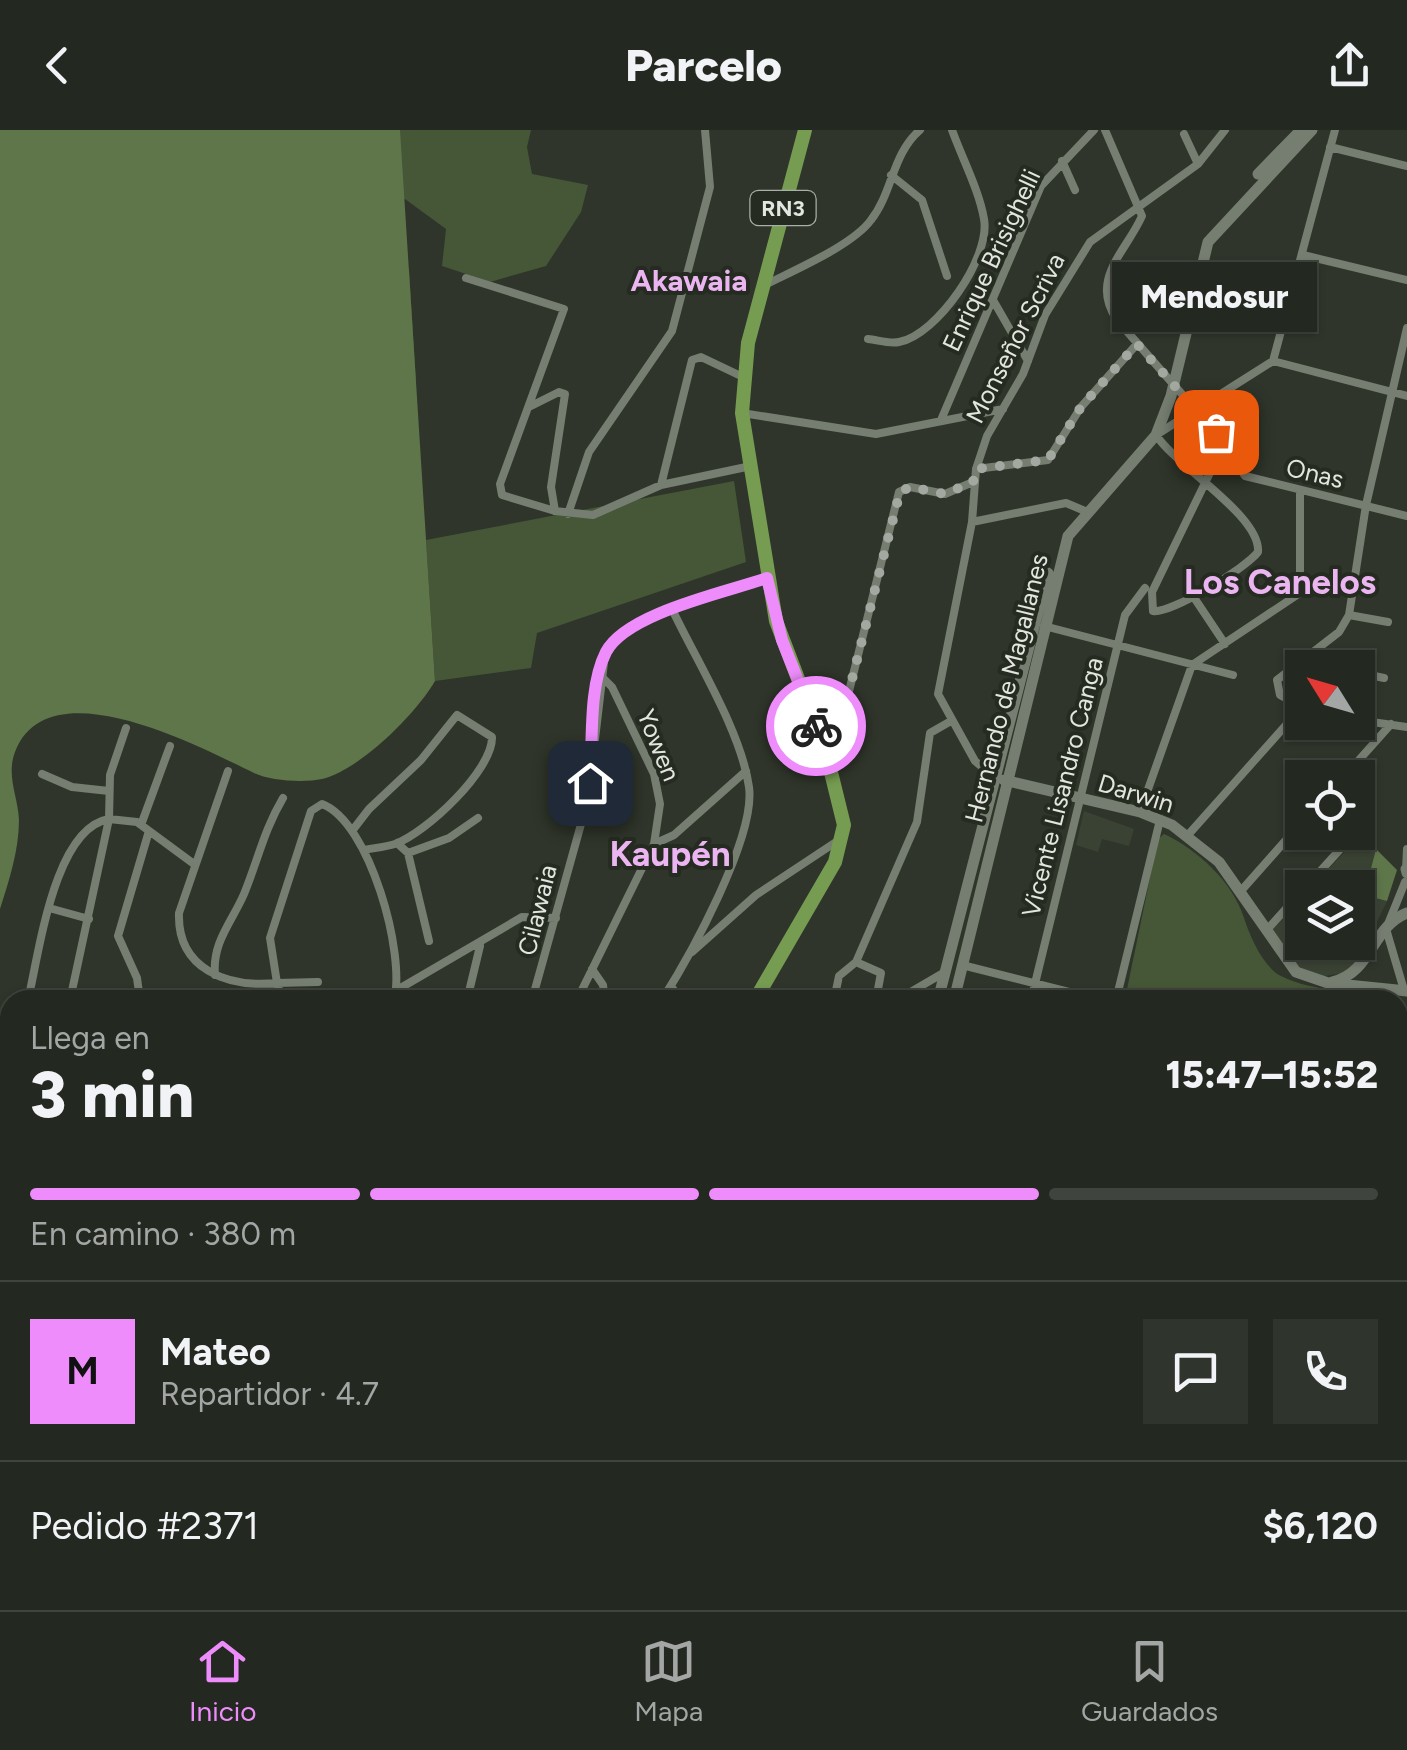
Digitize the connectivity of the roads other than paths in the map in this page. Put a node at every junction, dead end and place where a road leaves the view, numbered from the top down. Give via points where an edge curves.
1 (705, 130) edge
2 (805, 130) edge
3 (920, 130) edge
4 (952, 130) edge
5 (1094, 130) edge
6 (1105, 130) edge
7 (1226, 130) edge
8 (1301, 130) edge
9 (1312, 130) edge
10 (1334, 130) edge
11 (1184, 134) dead end
12 (1330, 148) junction
13 (1062, 161) junction
14 (1198, 164) junction
15 (1407, 166) edge
16 (891, 175) junction
17 (1075, 190) dead end
18 (1138, 204) junction
19 (1303, 255) junction
20 (947, 276) dead end
21 (466, 278) dead end
22 (1407, 280) edge
23 (763, 286) junction
24 (993, 299) junction
25 (1407, 328) edge
26 (868, 339) dead end
27 (1137, 344) junction
28 (1028, 361) junction
29 (1274, 361) junction
30 (743, 377) junction
31 (1170, 383) junction
32 (1392, 392) junction
33 (1407, 396) edge
34 (530, 406) junction
35 (1002, 409) junction
36 (1196, 411) junction
37 (742, 414) junction
38 (941, 420) junction
39 (1156, 435) junction
40 (1224, 444) junction
41 (750, 466) junction
42 (976, 469) junction
43 (973, 482) junction
44 (1204, 484) junction
45 (662, 485) junction
46 (1300, 490) junction
47 (1366, 506) junction
48 (1082, 510) junction
49 (554, 511) junction
50 (568, 514) junction
51 (1407, 516) edge
52 (972, 522) junction
53 (767, 578) junction
54 (1145, 588) dead end
55 (1194, 596) junction
56 (672, 610) junction
57 (1349, 615) junction
58 (1388, 622) dead end
59 (1043, 626) junction
60 (1225, 644) junction
61 (1118, 646) junction
62 (1315, 650) edge
63 (1192, 665) junction
64 (1285, 671) edge
65 (600, 674) junction
66 (1233, 676) dead end
67 (1375, 676) edge
68 (1384, 678) dead end
69 (1285, 699) edge
70 (951, 721) junction
71 (1375, 722) edge
72 (1391, 724) junction
73 (1285, 726) edge
74 (1407, 726) edge
75 (126, 728) dead end
76 (170, 746) dead end
77 (826, 752) junction
78 (1359, 760) edge
79 (746, 771) junction
80 (228, 772) dead end
81 (42, 774) dead end
82 (1001, 779) junction
83 (109, 790) junction
84 (284, 798) dead end
85 (1079, 799) junction
86 (1140, 812) junction
87 (478, 818) dead end
88 (1160, 819) junction
89 (109, 820) junction
90 (145, 828) junction
91 (352, 832) junction
92 (1188, 835) junction
93 (843, 838) junction
94 (1285, 841) edge
95 (397, 843) junction
96 (654, 844) junction
97 (1407, 849) edge
98 (364, 850) junction
99 (1339, 850) edge
100 (408, 853) junction
101 (194, 864) junction
102 (1321, 870) edge
103 (1406, 874) edge
104 (1240, 892) junction
105 (50, 908) junction
106 (1285, 910) edge
107 (1407, 912) edge
108 (89, 918) junction
109 (556, 918) junction
110 (1386, 929) junction
111 (1266, 931) junction
112 (429, 941) dead end
113 (480, 946) junction
114 (687, 955) junction
115 (856, 962) junction
116 (962, 964) junction
117 (592, 969) junction
118 (945, 972) junction
119 (215, 975) junction
120 (318, 982) dead end
121 (277, 983) junction
122 (1035, 984) junction
123 (1328, 984) junction
124 (672, 986) junction
125 (1345, 986) junction
126 (30, 990) edge
127 (72, 990) edge
128 (139, 990) edge
129 (279, 990) edge
130 (396, 990) edge
131 (405, 990) edge
132 (469, 990) edge
133 (535, 990) edge
134 (582, 990) edge
135 (604, 990) edge
136 (669, 990) edge
137 (675, 990) edge
138 (761, 990) edge
139 (836, 990) edge
140 (878, 990) edge
141 (914, 990) edge
142 (940, 990) edge
143 (956, 990) edge
144 (1034, 990) edge
145 (1060, 990) edge
146 (1118, 990) edge
147 (1345, 990) edge
148 (1386, 990) edge
149 (1405, 990) edge

1 - 50 street via 710,187 668,342 589,452
2 - 23 highway, RN3
3 - 16 street
4 - 26 street via 985,221 969,272 929,328 899,342
5 - 13 street, Enrique Brisighelli
6 - 18 street
7 - 14 street, Monseñor Scriva
8 - 31 main road via 1202,239
9 - 31 main road via 1208,242
10 - 12 street
11 - 14 street
12 - 15 street
12 - 19 street
13 - 17 street
13 - 24 street, Enrique Brisighelli via 1041,186
14 - 18 street, Monseñor Scriva
16 - 20 street via 922,200
16 - 23 street via 864,228
18 - 27 street, Onas via 1142,216 1112,264 1106,294 1108,308
18 - 28 street, Monseñor Scriva via 1079,256
19 - 22 street
19 - 29 street
21 - 34 street via 564,309
23 - 30 highway, RN3
24 - 28 street
24 - 38 street, Enrique Brisighelli
25 - 32 street
27 - 31 street, Onas
27 - 42 street via 1081,407 1048,460
28 - 35 street, Monseñor Scriva
29 - 32 street
29 - 36 street, Hernando de Magallanes
30 - 37 highway, RN3
30 - 45 street via 696,356
31 - 36 street, Onas
31 - 39 main road
31 - 48 main road, Hernando de Magallanes via 1150,429
32 - 33 street
32 - 47 street
34 - 49 street via 500,491
34 - 49 street via 564,394 551,487
35 - 38 street
35 - 42 street, Monseñor Scriva
36 - 39 street, Hernando de Magallanes
36 - 40 street, Onas
37 - 38 street via 876,434
37 - 41 highway, RN3
39 - 44 street
39 - 48 main road, Hernando de Magallanes
40 - 44 street
40 - 46 street, Onas via 1245,476
41 - 45 street
41 - 53 highway, RN3
42 - 43 street, Monseñor Scriva
43 - 52 street, Monseñor Scriva
43 - 77 street via 945,494 910,487 900,492 838,734
44 - 55 street via 1255,530 1259,543 1254,558
44 - 55 street via 1150,606 1158,613
45 - 50 street via 593,515
46 - 47 street, Onas
46 - 60 street via 1300,593
47 - 51 street, Onas
47 - 57 street
48 - 52 street via 1066,503
48 - 59 main road, Hernando de Magallanes via 1062,552
48 - 82 main road, Hernando de Magallanes via 1062,534 1049,570
49 - 50 street
52 - 70 street, Monseñor Scriva via 938,680
53 - 56 street, Cilawaia
53 - 77 highway, RN3 via 782,640
54 - 61 street, Vicente Lisandro Canga via 1126,615
55 - 60 street
56 - 65 street, Cilawaia via 620,636
56 - 79 street
57 - 58 street
57 - 62 street via 1340,632
59 - 61 street
59 - 82 main road, Hernando de Magallanes
60 - 63 street
61 - 63 street
61 - 85 street, Vicente Lisandro Canga
63 - 66 street
63 - 86 street
64 - 69 street via 1275,687
65 - 96 street, Yowen via 654,774 660,804
65 - 109 street, Cilawaia via 588,799
67 - 68 street
70 - 82 street via 975,761
70 - 115 street via 930,733 917,822
71 - 72 street
72 - 74 street
72 - 78 street
73 - 92 street
75 - 83 street
76 - 90 street
77 - 93 highway, RN3 via 843,809
79 - 96 street via 674,835
79 - 114 street via 746,822
80 - 101 street
81 - 83 street
82 - 85 main road, Darwin
82 - 116 main road, Hernando de Magallanes
82 - 118 main road, Hernando de Magallanes
83 - 89 street
84 - 119 street via 219,941
85 - 86 main road, Darwin
85 - 122 street, Vicente Lisandro Canga
86 - 88 main road, Darwin
87 - 100 street
88 - 92 main road, Darwin
88 - 146 street
89 - 90 street via 128,819
89 - 105 street via 87,828 74,843
89 - 108 street
90 - 101 street
90 - 128 street via 118,936
91 - 95 street via 462,716 492,737 488,756 448,806
91 - 98 street
91 - 121 street via 330,807 311,811 270,938
92 - 104 main road, Darwin
93 - 114 street via 807,856
93 - 138 highway
94 - 104 street
95 - 98 street
95 - 100 street
96 - 117 street, Yowen
97 - 103 street
98 - 130 street via 389,922
99 - 102 street
100 - 112 street
101 - 119 street via 179,912 180,938 195,964
103 - 107 street
103 - 110 street
104 - 111 main road, Darwin
105 - 108 street
105 - 126 street
106 - 111 street
107 - 110 main road
108 - 127 street
109 - 113 street via 522,918
109 - 133 street, Cilawaia
110 - 123 main road via 1357,970
110 - 149 street
111 - 123 main road, Darwin via 1296,972
113 - 131 street
113 - 132 street
114 - 124 street
115 - 139 street via 840,976
115 - 140 street via 881,973
116 - 122 street
116 - 143 main road, Hernando de Magallanes
117 - 134 street, Yowen
117 - 135 street
118 - 141 street
118 - 142 main road, Hernando de Magallanes
119 - 121 street
120 - 121 street
121 - 129 street
122 - 144 street, Vicente Lisandro Canga
122 - 145 street
123 - 125 main road, Darwin
124 - 136 street
124 - 137 street
125 - 147 street
125 - 148 main road, Darwin

